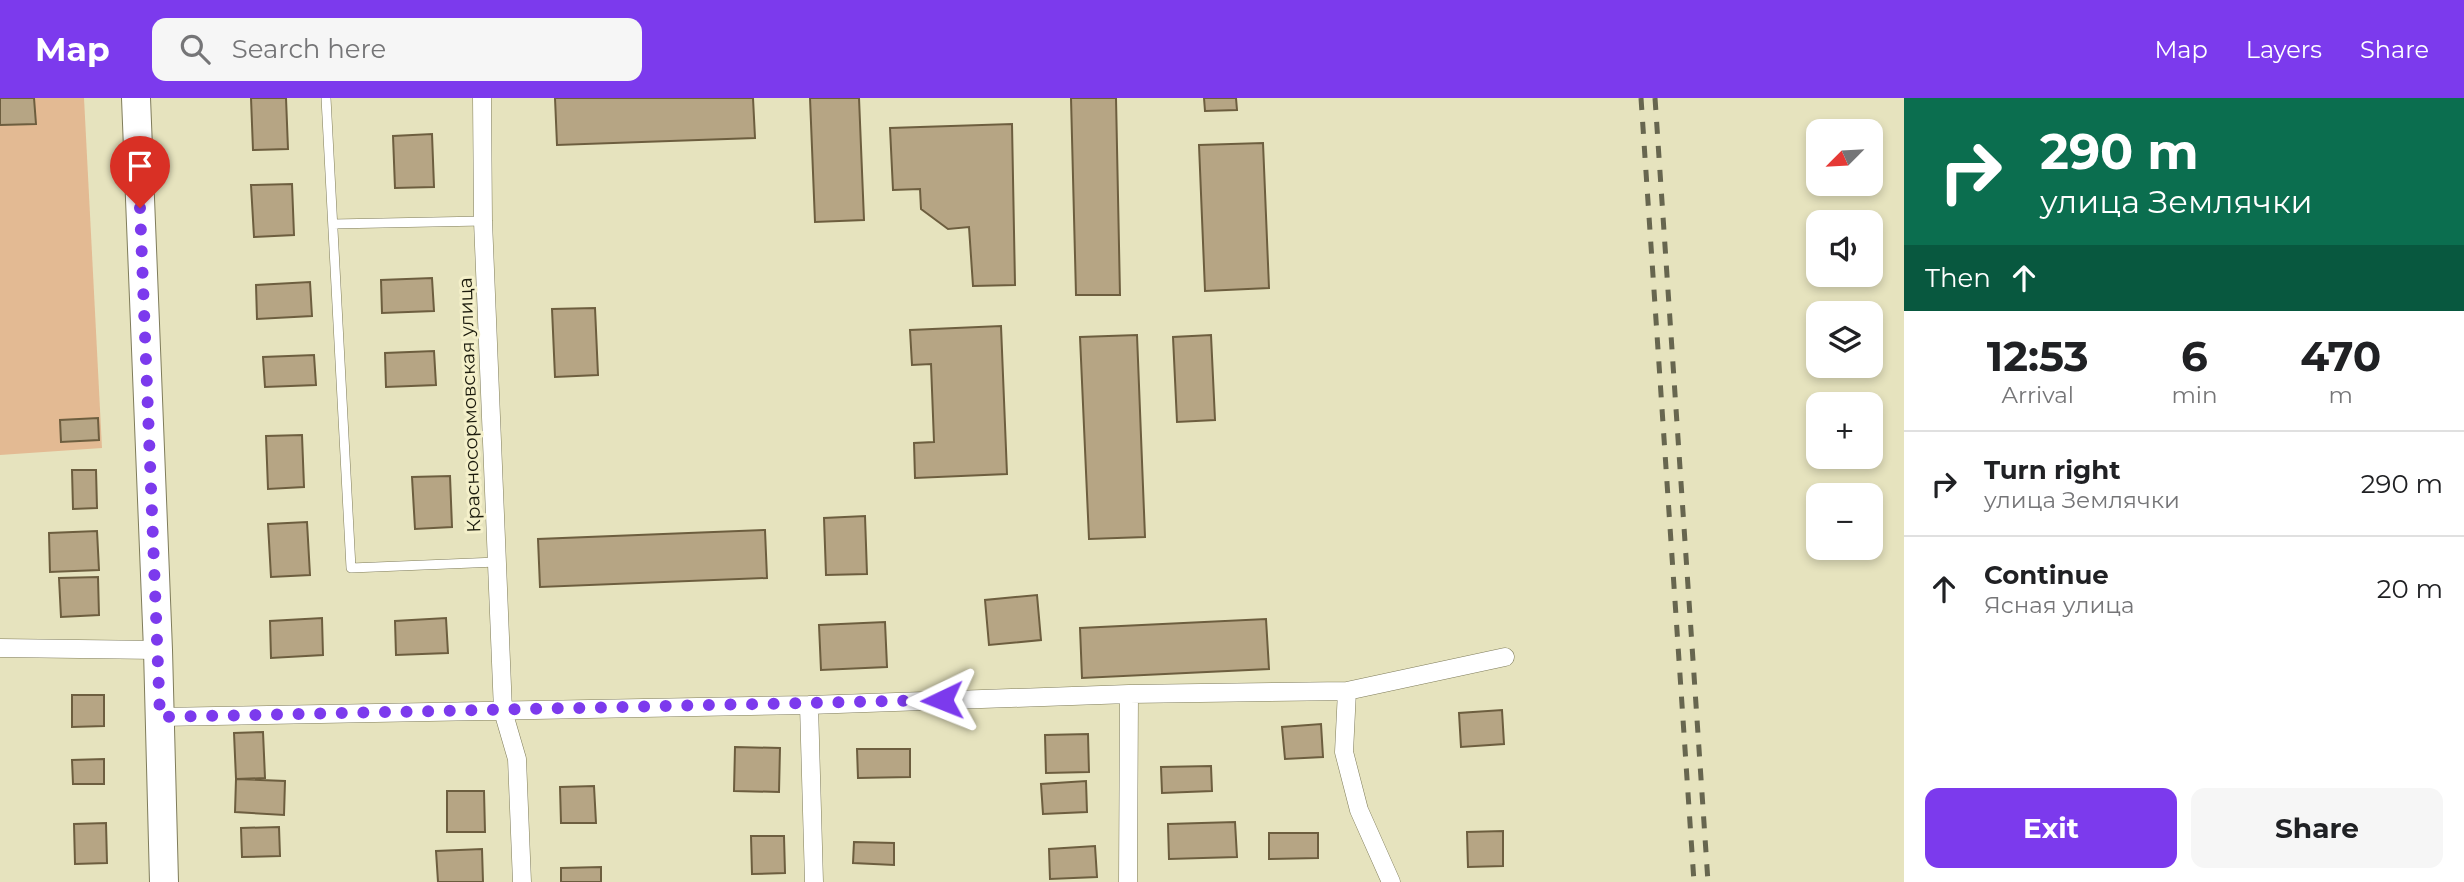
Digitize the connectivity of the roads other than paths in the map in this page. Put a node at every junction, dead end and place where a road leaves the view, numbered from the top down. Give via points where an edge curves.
1 (136, 98) edge
2 (326, 98) edge
3 (482, 98) edge
4 (483, 221) junction
5 (333, 224) junction
6 (497, 562) junction
7 (0, 648) edge
8 (158, 650) junction
9 (1505, 657) dead end
10 (1347, 691) junction
11 (1129, 694) junction
12 (809, 705) junction
13 (503, 711) junction
14 (160, 717) junction
15 (164, 882) edge
16 (522, 882) edge
17 (814, 882) edge
18 (1128, 882) edge
19 (1391, 882) edge

1 - 8 main road
2 - 5 lane
3 - 4 street, Красносормовская улица
4 - 5 lane
4 - 6 street, Красносормовская улица
5 - 6 lane via 351,568
6 - 13 street, Красносормовская улица
7 - 8 street
8 - 14 main road
9 - 10 street
10 - 11 street
10 - 19 street via 1345,752 1359,810
11 - 12 street
11 - 18 street
12 - 13 street
12 - 17 street
13 - 14 street
13 - 16 street, Красносормовская улица via 517,759
14 - 15 main road

